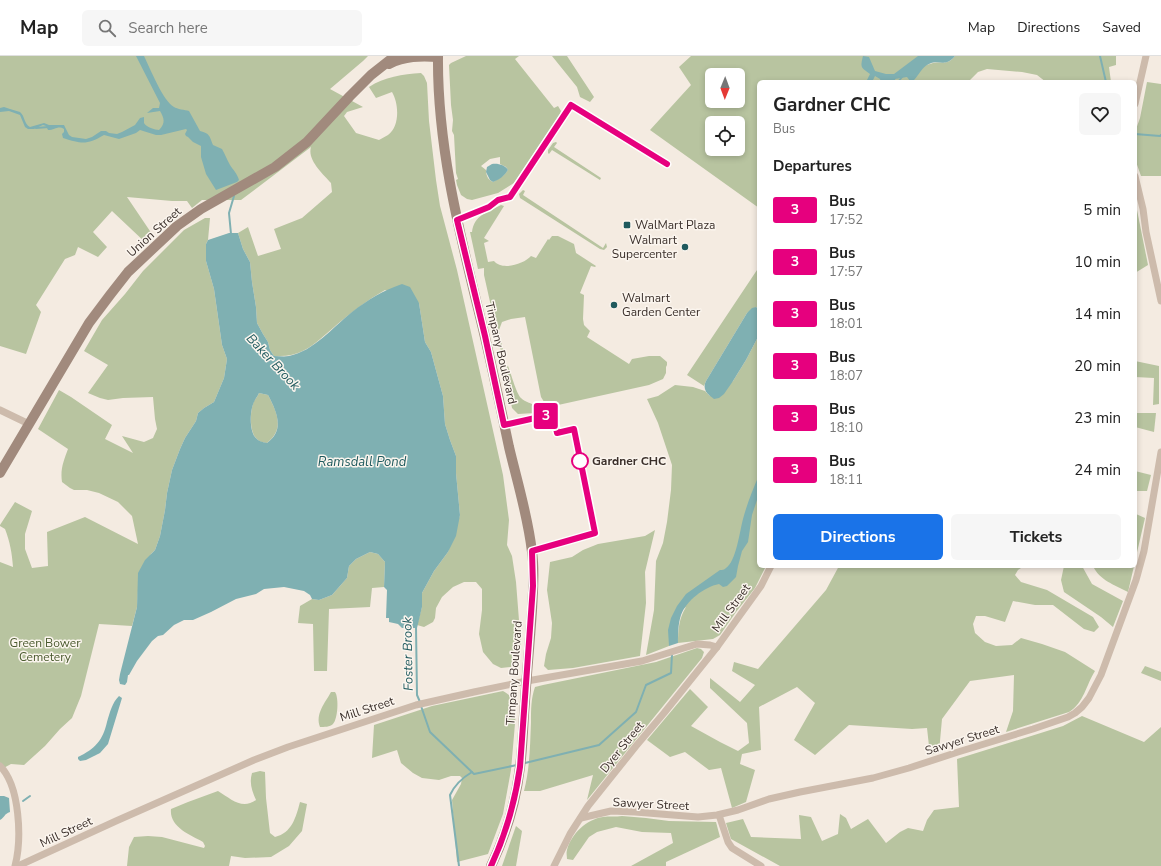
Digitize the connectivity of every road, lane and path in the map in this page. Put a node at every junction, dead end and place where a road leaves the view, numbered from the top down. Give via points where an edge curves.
1 (395, 56) edge
2 (1146, 56) edge
3 (438, 57) edge
4 (383, 66) junction
5 (1137, 95) edge
6 (1137, 184) edge
7 (1161, 301) edge
8 (0, 410) edge
9 (29, 424) junction
10 (1161, 452) edge
11 (0, 473) edge
12 (770, 568) edge
13 (716, 647) junction
14 (527, 681) junction
15 (0, 766) edge
16 (719, 815) junction
17 (581, 818) junction
18 (15, 866) edge
19 (18, 866) edge
20 (491, 866) edge
21 (554, 866) edge
22 (761, 866) edge

1 - 4 main road, Union Street
2 - 5 street
3 - 4 main road via 404,58
3 - 14 main road, Timpany Boulevard via 439,104 444,148 459,232 485,336 532,553 533,586
4 - 9 main road, Union Street via 371,75 307,142 275,166 200,209 176,226 128,272 89,323
6 - 7 street
8 - 9 street
9 - 11 main road, Union Street
10 - 16 street, Sawyer Street via 1144,551 1136,580 1101,675 1082,707 1068,717 909,768 769,799
12 - 13 street, Mill Street via 761,586
13 - 14 street, Mill Street via 697,644 636,662
13 - 17 street, Dyer Street
14 - 19 street, Mill Street via 426,702 288,747
14 - 20 main road, Timpany Boulevard via 516,794 509,821
15 - 18 street via 5,770 15,797 18,828
16 - 17 street, Sawyer Street via 698,817 611,811
16 - 22 street via 732,848
17 - 21 street, Dyer Street

